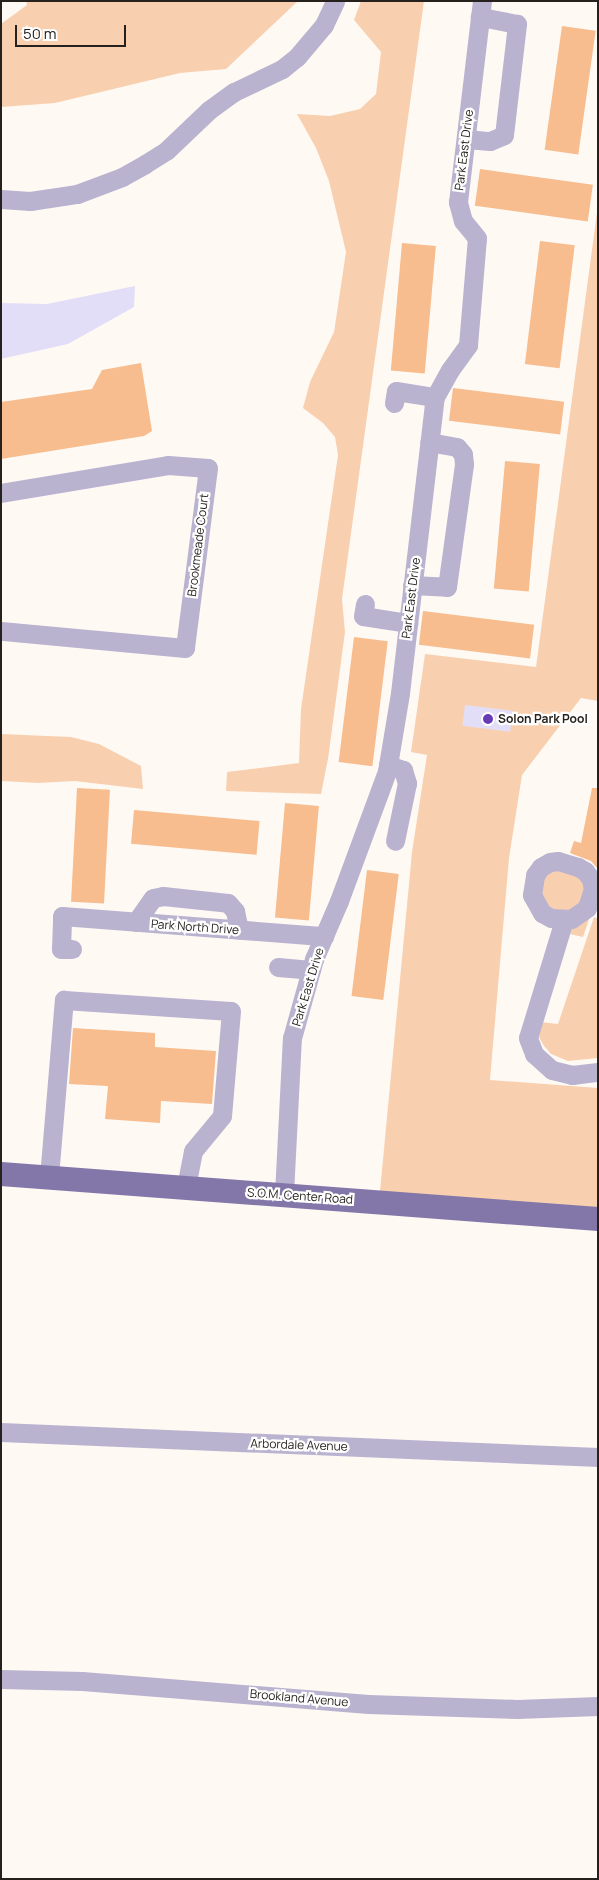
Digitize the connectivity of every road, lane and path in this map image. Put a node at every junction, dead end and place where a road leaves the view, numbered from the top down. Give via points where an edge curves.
1 (335, 1) edge
2 (478, 8) edge
3 (466, 139) junction
4 (1, 200) edge
5 (435, 397) junction
6 (394, 403) dead end
7 (429, 442) junction
8 (1, 493) edge
9 (412, 585) junction
10 (365, 604) dead end
11 (408, 622) junction
12 (1, 631) edge
13 (388, 765) junction
14 (395, 841) dead end
15 (564, 920) dead end
16 (136, 922) junction
17 (239, 930) junction
18 (324, 936) junction
19 (72, 949) dead end
20 (278, 967) dead end
21 (311, 970) junction
22 (598, 1072) edge
23 (1, 1174) edge
24 (49, 1177) junction
25 (186, 1187) junction
26 (284, 1194) junction
27 (598, 1219) edge
28 (1, 1432) edge
29 (598, 1457) edge
30 (1, 1679) edge
31 (598, 1706) edge

1 - 4 street via 324,26 298,57 282,69 234,92 209,110 167,150 145,164 122,177 77,194 30,201
2 - 3 street, Park East Drive via 461,116
2 - 3 street via 517,24 504,135 490,141
3 - 5 street, Park East Drive via 450,200 476,238 468,345
5 - 6 street via 396,391
5 - 7 street, Park East Drive
7 - 9 street, Park East Drive
7 - 9 street via 458,448 463,454 464,464 447,587
8 - 12 street, Brookmeade Court via 168,465 208,468 185,648
9 - 11 street, Park East Drive
10 - 11 street via 363,616
11 - 13 street, Park East Drive
13 - 14 street via 403,770 406,784
13 - 18 street, Park East Drive
15 - 22 street via 528,1038 534,1054 552,1070 572,1075
16 - 17 street, Park North Drive
16 - 17 street via 153,898 163,896 228,902 235,911
16 - 19 street, Park North Drive via 62,916 61,949
17 - 18 street, Park North Drive
18 - 21 street, Park East Drive
20 - 21 street
21 - 26 street, Park East Drive via 292,1038
23 - 24 main road, S.O.M. Center Road
24 - 25 main road, S.O.M. Center Road
24 - 25 street via 64,1000 231,1011 222,1116 193,1151
25 - 26 main road, S.O.M. Center Road
26 - 27 main road, S.O.M. Center Road
28 - 29 street, Arbordale Avenue
30 - 31 street, Brookland Avenue via 82,1681 368,1704 517,1708

